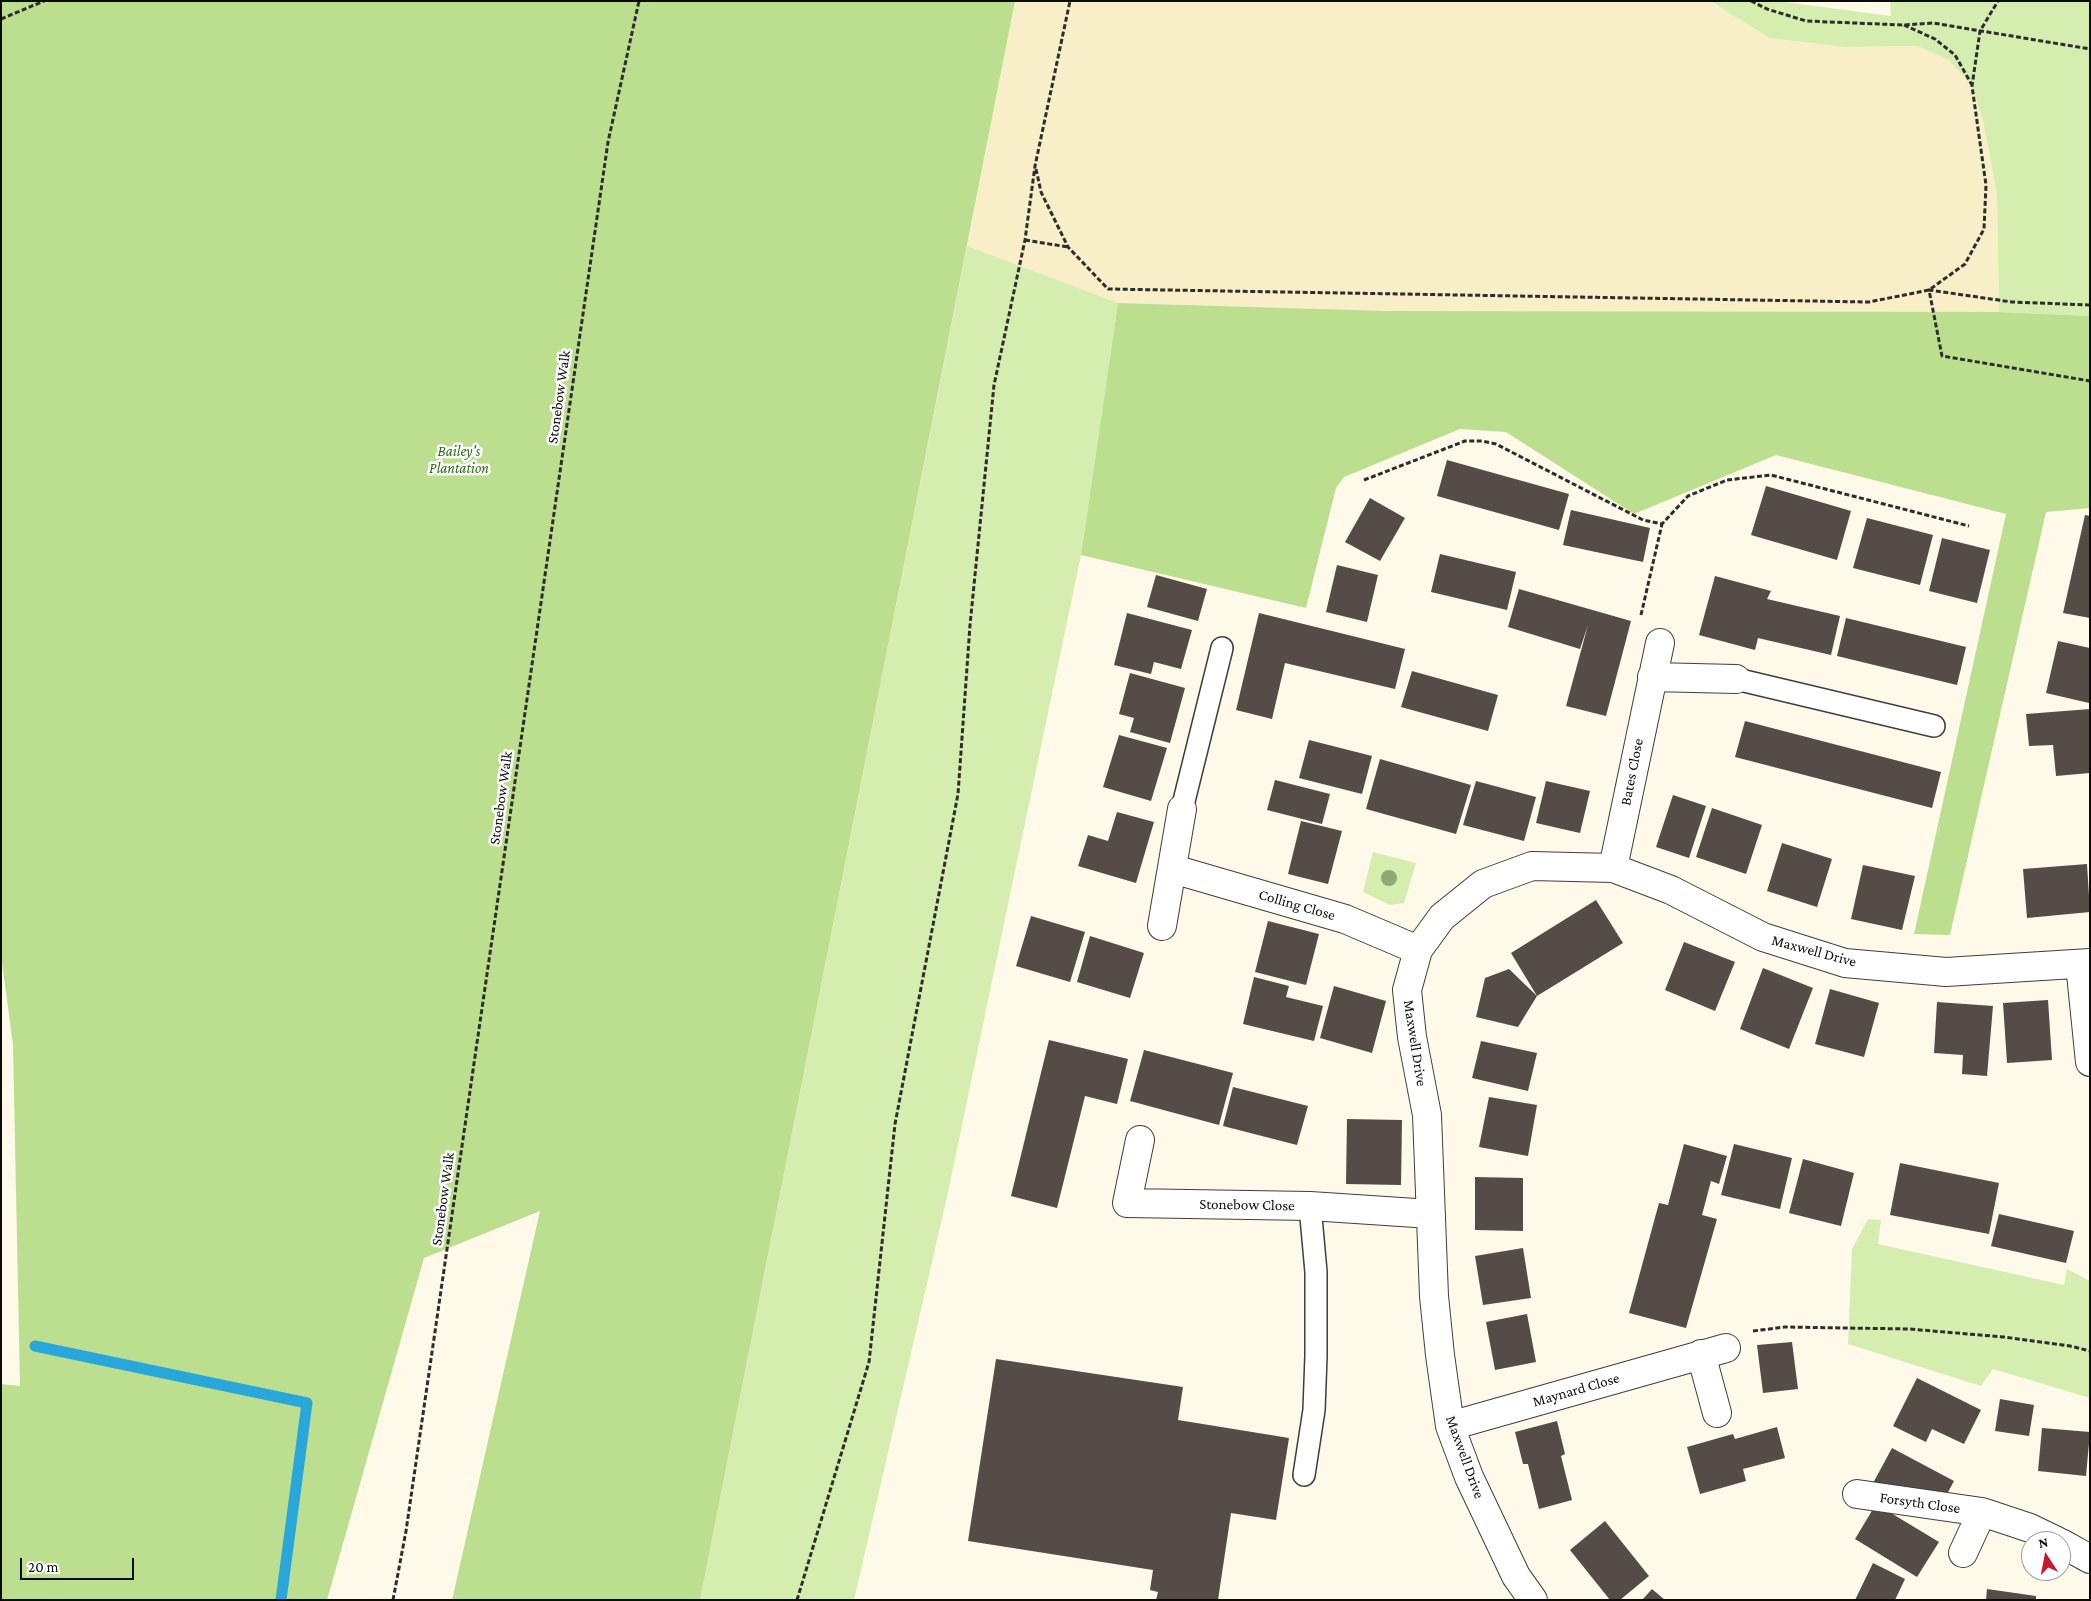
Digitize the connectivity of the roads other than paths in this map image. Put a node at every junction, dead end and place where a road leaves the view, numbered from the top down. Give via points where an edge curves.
1 (1660, 643) dead end
2 (1222, 648) dead end
3 (1652, 677) junction
4 (1736, 679) joint
5 (1934, 726) dead end
6 (1182, 809) joint
7 (1613, 868) junction
8 (1173, 869) junction
9 (1162, 926) dead end
10 (1418, 950) junction
11 (2085, 963) edge
12 (2090, 1062) edge
13 (1140, 1140) dead end
14 (1310, 1206) junction
15 (1431, 1214) junction
16 (1718, 1413) dead end
17 (1450, 1426) junction
18 (1304, 1475) dead end
19 (1857, 1494) dead end
20 (1982, 1512) junction
21 (2036, 1531) edge
22 (2071, 1549) edge
23 (1964, 1552) dead end
24 (2090, 1559) edge
25 (1533, 1600) edge

1 - 3 street, Bates Close
2 - 6 lane
3 - 4 street
3 - 7 street, Bates Close
4 - 5 lane
6 - 8 street
7 - 10 street, Maxwell Drive via 1532,866 1483,884 1442,917
7 - 11 street, Maxwell Drive via 1670,890 1763,937 1845,963 1946,972
8 - 9 street
8 - 10 street, Colling Close via 1345,919
10 - 15 street, Maxwell Drive via 1407,990 1427,1115
11 - 12 street
13 - 14 street, Stonebow Close via 1127,1203
14 - 15 street, Stonebow Close
14 - 18 lane via 1316,1272 1316,1356 1314,1410
15 - 17 street, Maxwell Drive via 1435,1306
16 - 17 street, Maynard Close via 1714,1351
17 - 25 street, Maxwell Drive via 1487,1517 1516,1576
19 - 20 street, Forsyth Close
20 - 21 street, Forsyth Close
20 - 23 street, Forsyth Close
22 - 24 street

